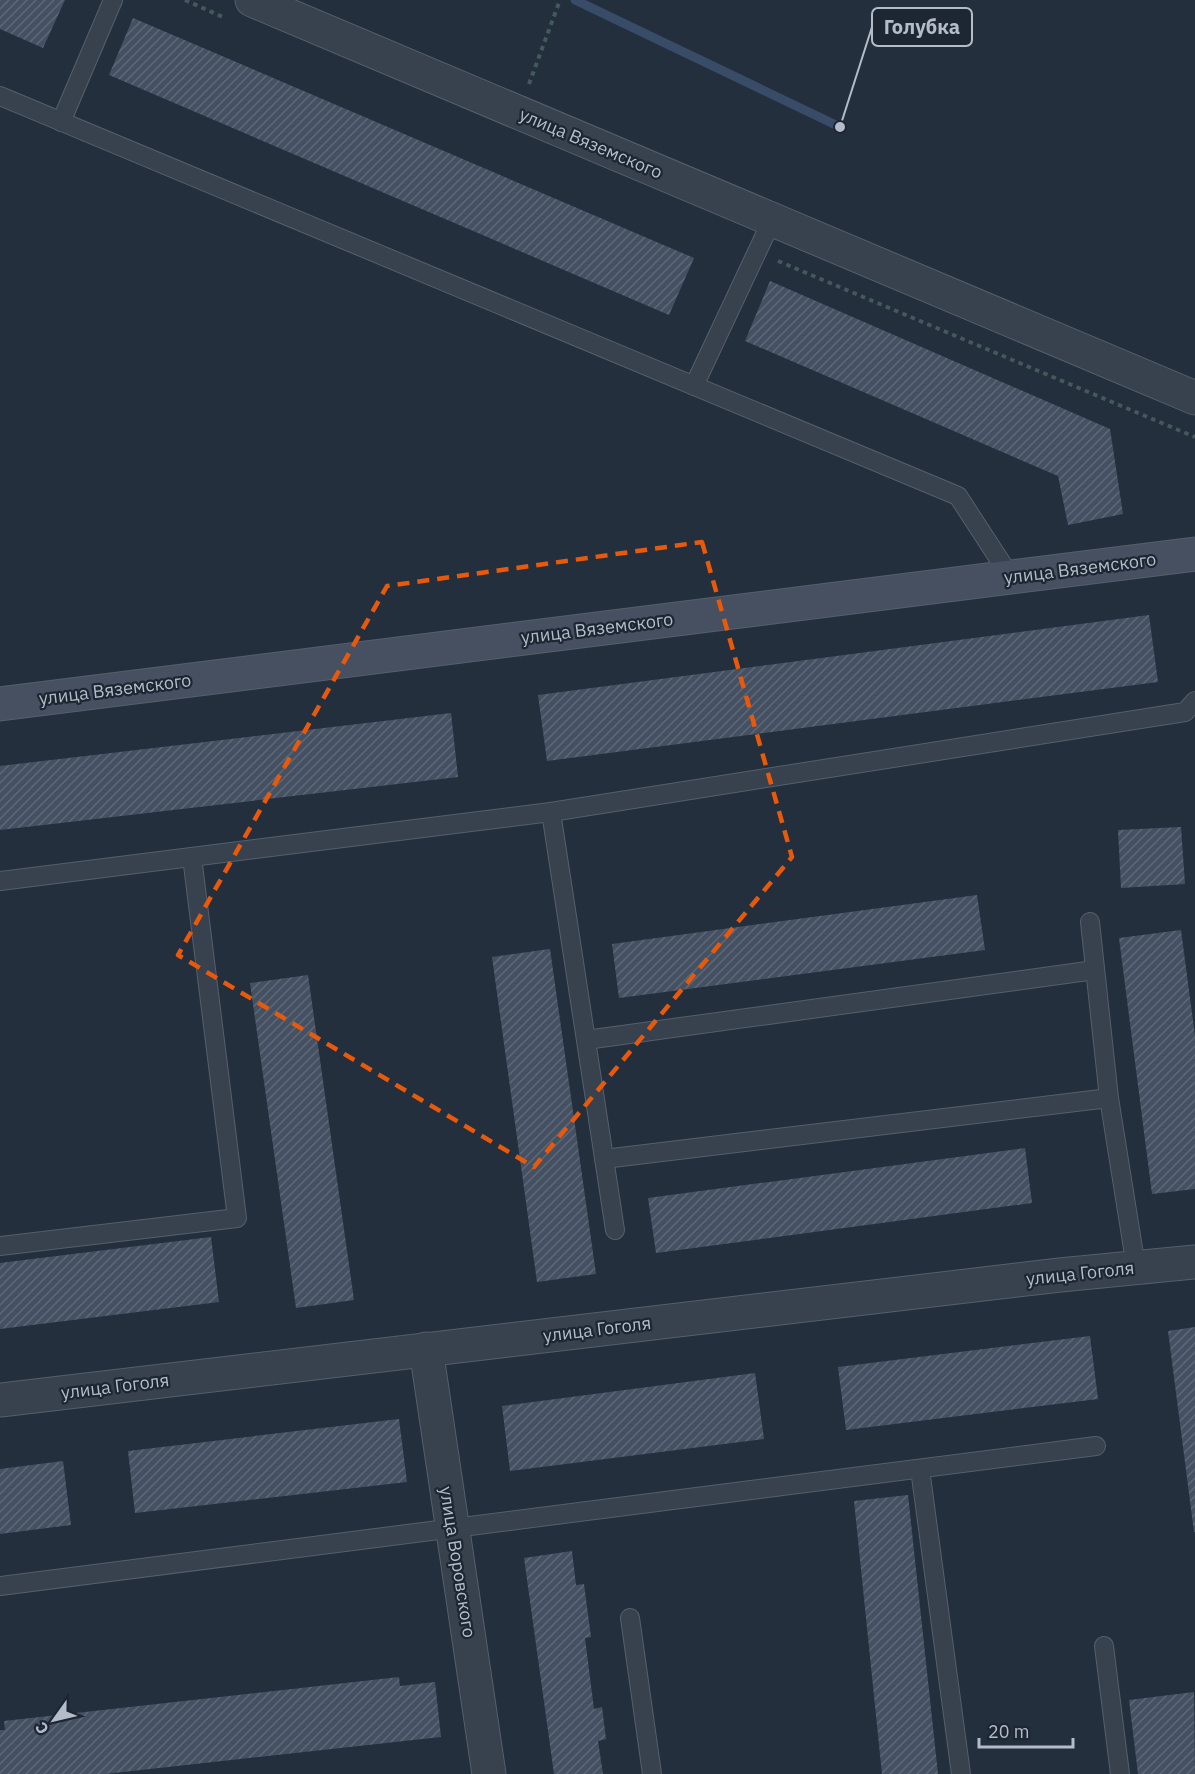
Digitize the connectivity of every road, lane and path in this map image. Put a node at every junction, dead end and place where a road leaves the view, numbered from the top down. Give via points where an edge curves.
1 (113, 0) edge
2 (252, 0) edge
3 (560, 0) edge
4 (0, 96) edge
5 (518, 112) junction
6 (61, 122) junction
7 (772, 220) junction
8 (694, 386) junction
9 (1195, 398) edge
10 (1195, 554) edge
11 (1010, 576) junction
12 (1195, 701) edge
13 (0, 704) edge
14 (551, 812) junction
15 (192, 857) junction
16 (0, 881) edge
17 (1090, 922) dead end
18 (1095, 970) junction
19 (586, 1040) junction
20 (1109, 1098) junction
21 (604, 1159) junction
22 (615, 1230) dead end
23 (0, 1246) edge
24 (1195, 1262) edge
25 (1137, 1267) junction
26 (426, 1349) junction
27 (0, 1400) edge
28 (1096, 1446) dead end
29 (920, 1469) junction
30 (453, 1529) junction
31 (0, 1587) edge
32 (630, 1618) dead end
33 (1104, 1646) dead end
34 (489, 1774) edge
35 (652, 1774) edge
36 (961, 1774) edge
37 (1120, 1774) edge

1 - 6 lane
2 - 5 street, улица Вяземского
3 - 5 path
4 - 6 lane
5 - 7 street, улица Вяземского
6 - 8 lane
7 - 8 lane
7 - 9 street, улица Вяземского
8 - 11 lane via 958,496
10 - 11 street, улица Вяземского
11 - 13 street, улица Вяземского
12 - 14 lane via 1185,712
14 - 15 lane
14 - 19 lane
15 - 16 lane
15 - 23 lane via 237,1218
17 - 18 lane
18 - 19 lane
18 - 20 lane
19 - 21 lane
20 - 21 lane
20 - 25 lane
21 - 22 lane
24 - 25 street, улица Гоголя
25 - 26 street, улица Гоголя
26 - 27 street, улица Гоголя
26 - 30 street, улица Воровского
28 - 29 lane
29 - 30 lane
29 - 36 lane
30 - 31 lane
30 - 34 street, улица Воровского
32 - 35 lane
33 - 37 lane

